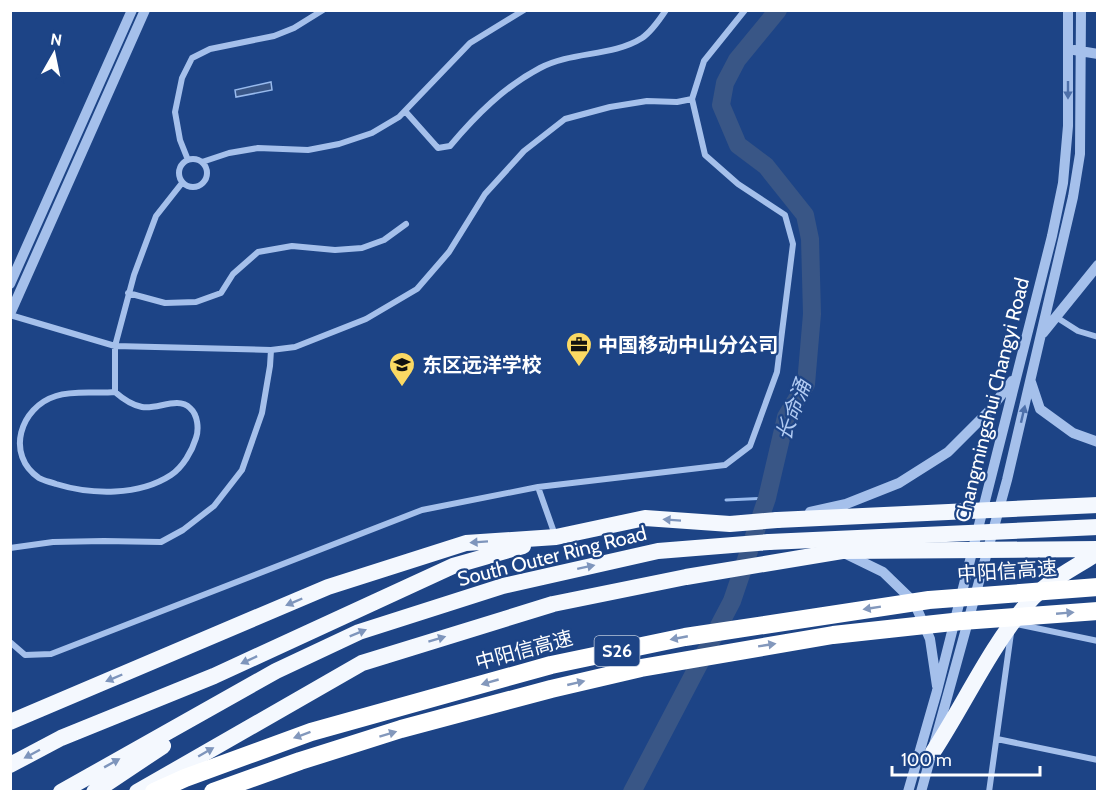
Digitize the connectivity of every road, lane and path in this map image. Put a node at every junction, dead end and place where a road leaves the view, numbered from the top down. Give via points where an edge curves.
1 (132, 10) edge
2 (145, 10) edge
3 (322, 10) edge
4 (524, 10) edge
5 (666, 10) edge
6 (745, 10) edge
7 (1068, 10) edge
8 (1081, 10) edge
9 (1068, 50) junction
10 (1081, 51) junction
11 (1098, 54) edge
12 (692, 99) junction
13 (405, 111) junction
14 (188, 160) junction
15 (202, 162) junction
16 (182, 183) junction
17 (406, 224) dead end
18 (1098, 265) edge
19 (10, 284) edge
20 (1053, 284) junction
21 (1076, 292) junction
22 (128, 293) junction
23 (10, 315) edge
24 (1056, 317) junction
25 (1041, 336) junction
26 (1098, 337) edge
27 (115, 346) junction
28 (271, 350) junction
29 (1016, 376) junction
30 (1031, 380) junction
31 (115, 392) junction
32 (1098, 442) edge
33 (538, 487) junction
34 (1098, 505) edge
35 (777, 520) junction
36 (1098, 527) edge
37 (556, 537) junction
38 (10, 549) edge
39 (981, 550) junction
40 (842, 551) junction
41 (1098, 551) edge
42 (1098, 587) edge
43 (1098, 611) edge
44 (1013, 623) junction
45 (1098, 641) edge
46 (10, 642) edge
47 (276, 672) junction
48 (937, 691) junction
49 (11, 718) edge
50 (997, 739) junction
51 (933, 752) junction
52 (1098, 760) edge
53 (10, 765) edge
54 (61, 792) edge
55 (94, 792) edge
56 (137, 792) edge
57 (154, 792) edge
58 (213, 792) edge
59 (908, 792) edge
60 (921, 792) edge
61 (989, 792) edge

1 - 19 street
2 - 23 street
3 - 14 street via 274,36 210,49 192,58 182,78 175,112
4 - 13 street via 470,43
5 - 13 street via 644,37 625,47 542,67 504,90 450,146 438,148
6 - 12 street via 704,61
7 - 9 street, Changmingshui Changyi Road
8 - 10 street, Changmingshui Changyi Road
9 - 10 street
9 -> 29 street, Changmingshui Changyi Road via 1063,183
10 - 11 street
10 - 20 street, Changmingshui Changyi Road via 1080,154
12 - 28 street via 647,101 565,119 524,151 485,194 449,252 417,289 366,319 295,347
12 - 33 street via 705,154 738,184 785,214 793,244 777,372 750,446 725,465
13 - 15 street via 372,133 339,144 308,150 258,148
14 - 15 street
14 - 16 street via 179,170
15 - 16 street via 207,170 203,183 195,187
16 - 22 street via 156,216
17 - 22 street via 384,240 362,248 292,246 258,252 232,274 221,293 196,302 165,303
18 - 21 street
20 - 21 street via 1062,291
20 - 25 street, Changmingshui Changyi Road
21 - 24 street
22 - 27 street
23 - 27 street
24 - 25 street
24 - 26 street via 1078,331
25 - 30 street, Changmingshui Changyi Road
27 - 28 street
27 - 31 street
28 - 38 street via 262,413 242,470 214,506 183,530 161,542 63,542
29 - 35 street via 989,411 948,452 899,483 846,504
29 - 39 street, Changmingshui Changyi Road
30 - 32 street via 1040,409 1072,433
39 -> 30 street, Changmingshui Changyi Road
31 - 31 street via 125,401 144,408 178,403 189,406 196,415 197,434 191,452 173,474 154,484 124,491 95,491 68,488 39,478 24,463 18,445 24,424 38,406 55,396
33 - 37 street
33 - 46 street via 422,510 51,654 25,655
34 - 35 highway, South Outer Ring Road, bridge
35 -> 37 highway, South Outer Ring Road via 730,524 645,518
47 -> 36 highway, South Outer Ring Road, bridge via 359,632 503,586 658,551 781,541
37 -> 49 highway, South Outer Ring Road via 466,543 328,587
37 -> 53 highway via 453,566 214,676 61,738
39 - 40 highway
39 - 41 highway
39 - 48 street, Changmingshui Changyi Road
39 - 51 street
40 - 48 street via 883,572 914,602 930,639
56 -> 40 highway via 362,663 553,603
41 - 44 highway via 1061,575 1028,603
42 -> 57 highway, 中阳信高速 / S26, bridge via 929,600 685,637 551,665 311,732
58 -> 43 highway, S26, bridge via 401,729 641,668 833,635
44 - 45 street
44 - 50 street
44 - 51 highway via 988,657
54 -> 47 highway, South Outer Ring Road
47 - 55 highway
48 - 59 street, Changmingshui Changyi Road
50 - 52 street
50 - 61 street
51 - 60 street

